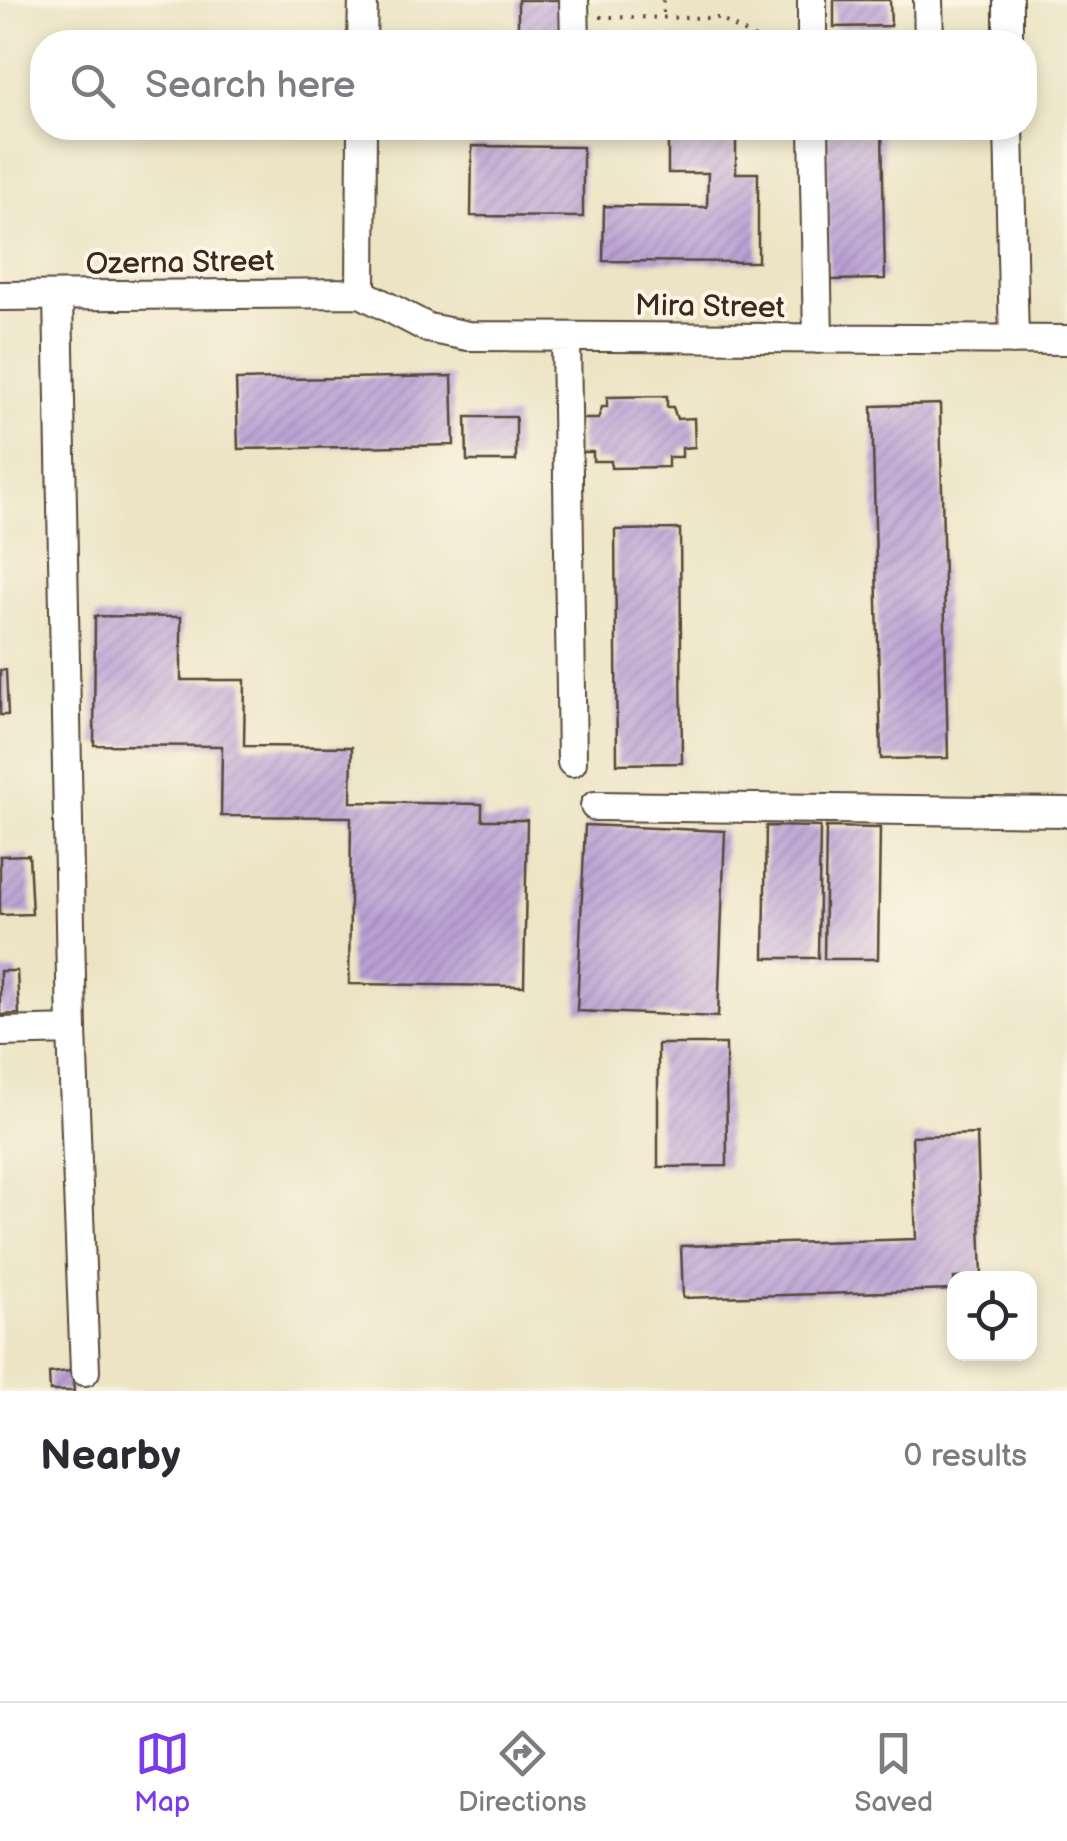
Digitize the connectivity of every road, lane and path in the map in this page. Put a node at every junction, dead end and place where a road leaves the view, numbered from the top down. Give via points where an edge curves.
1 (363, 0) edge
2 (662, 0) edge
3 (812, 0) edge
4 (928, 0) edge
5 (1008, 0) edge
6 (585, 9) edge
7 (663, 16) junction
8 (362, 30) edge
9 (740, 30) edge
10 (812, 30) edge
11 (929, 30) edge
12 (1008, 30) edge
13 (362, 140) edge
14 (814, 140) edge
15 (1010, 140) edge
16 (362, 292) junction
17 (0, 296) edge
18 (58, 296) junction
19 (566, 337) junction
20 (818, 339) junction
21 (1014, 340) junction
22 (1067, 340) edge
23 (572, 762) dead end
24 (595, 806) dead end
25 (1067, 812) edge
26 (72, 1030) junction
27 (0, 1032) edge
28 (85, 1372) dead end

1 - 8 street
2 - 7 path
3 - 10 street
4 - 11 street
5 - 12 street
6 - 7 path
7 - 9 path via 718,18
13 - 16 street
14 - 20 street
15 - 21 street
16 - 18 street, Ozerna Street
16 - 19 street, Mira Street via 428,328 468,336
17 - 18 street, Ozerna Street
18 - 26 street
19 - 20 street, Mira Street
19 - 23 street
20 - 21 street, Mira Street
21 - 22 street, Mira Street
24 - 25 street
26 - 27 street
26 - 28 street

